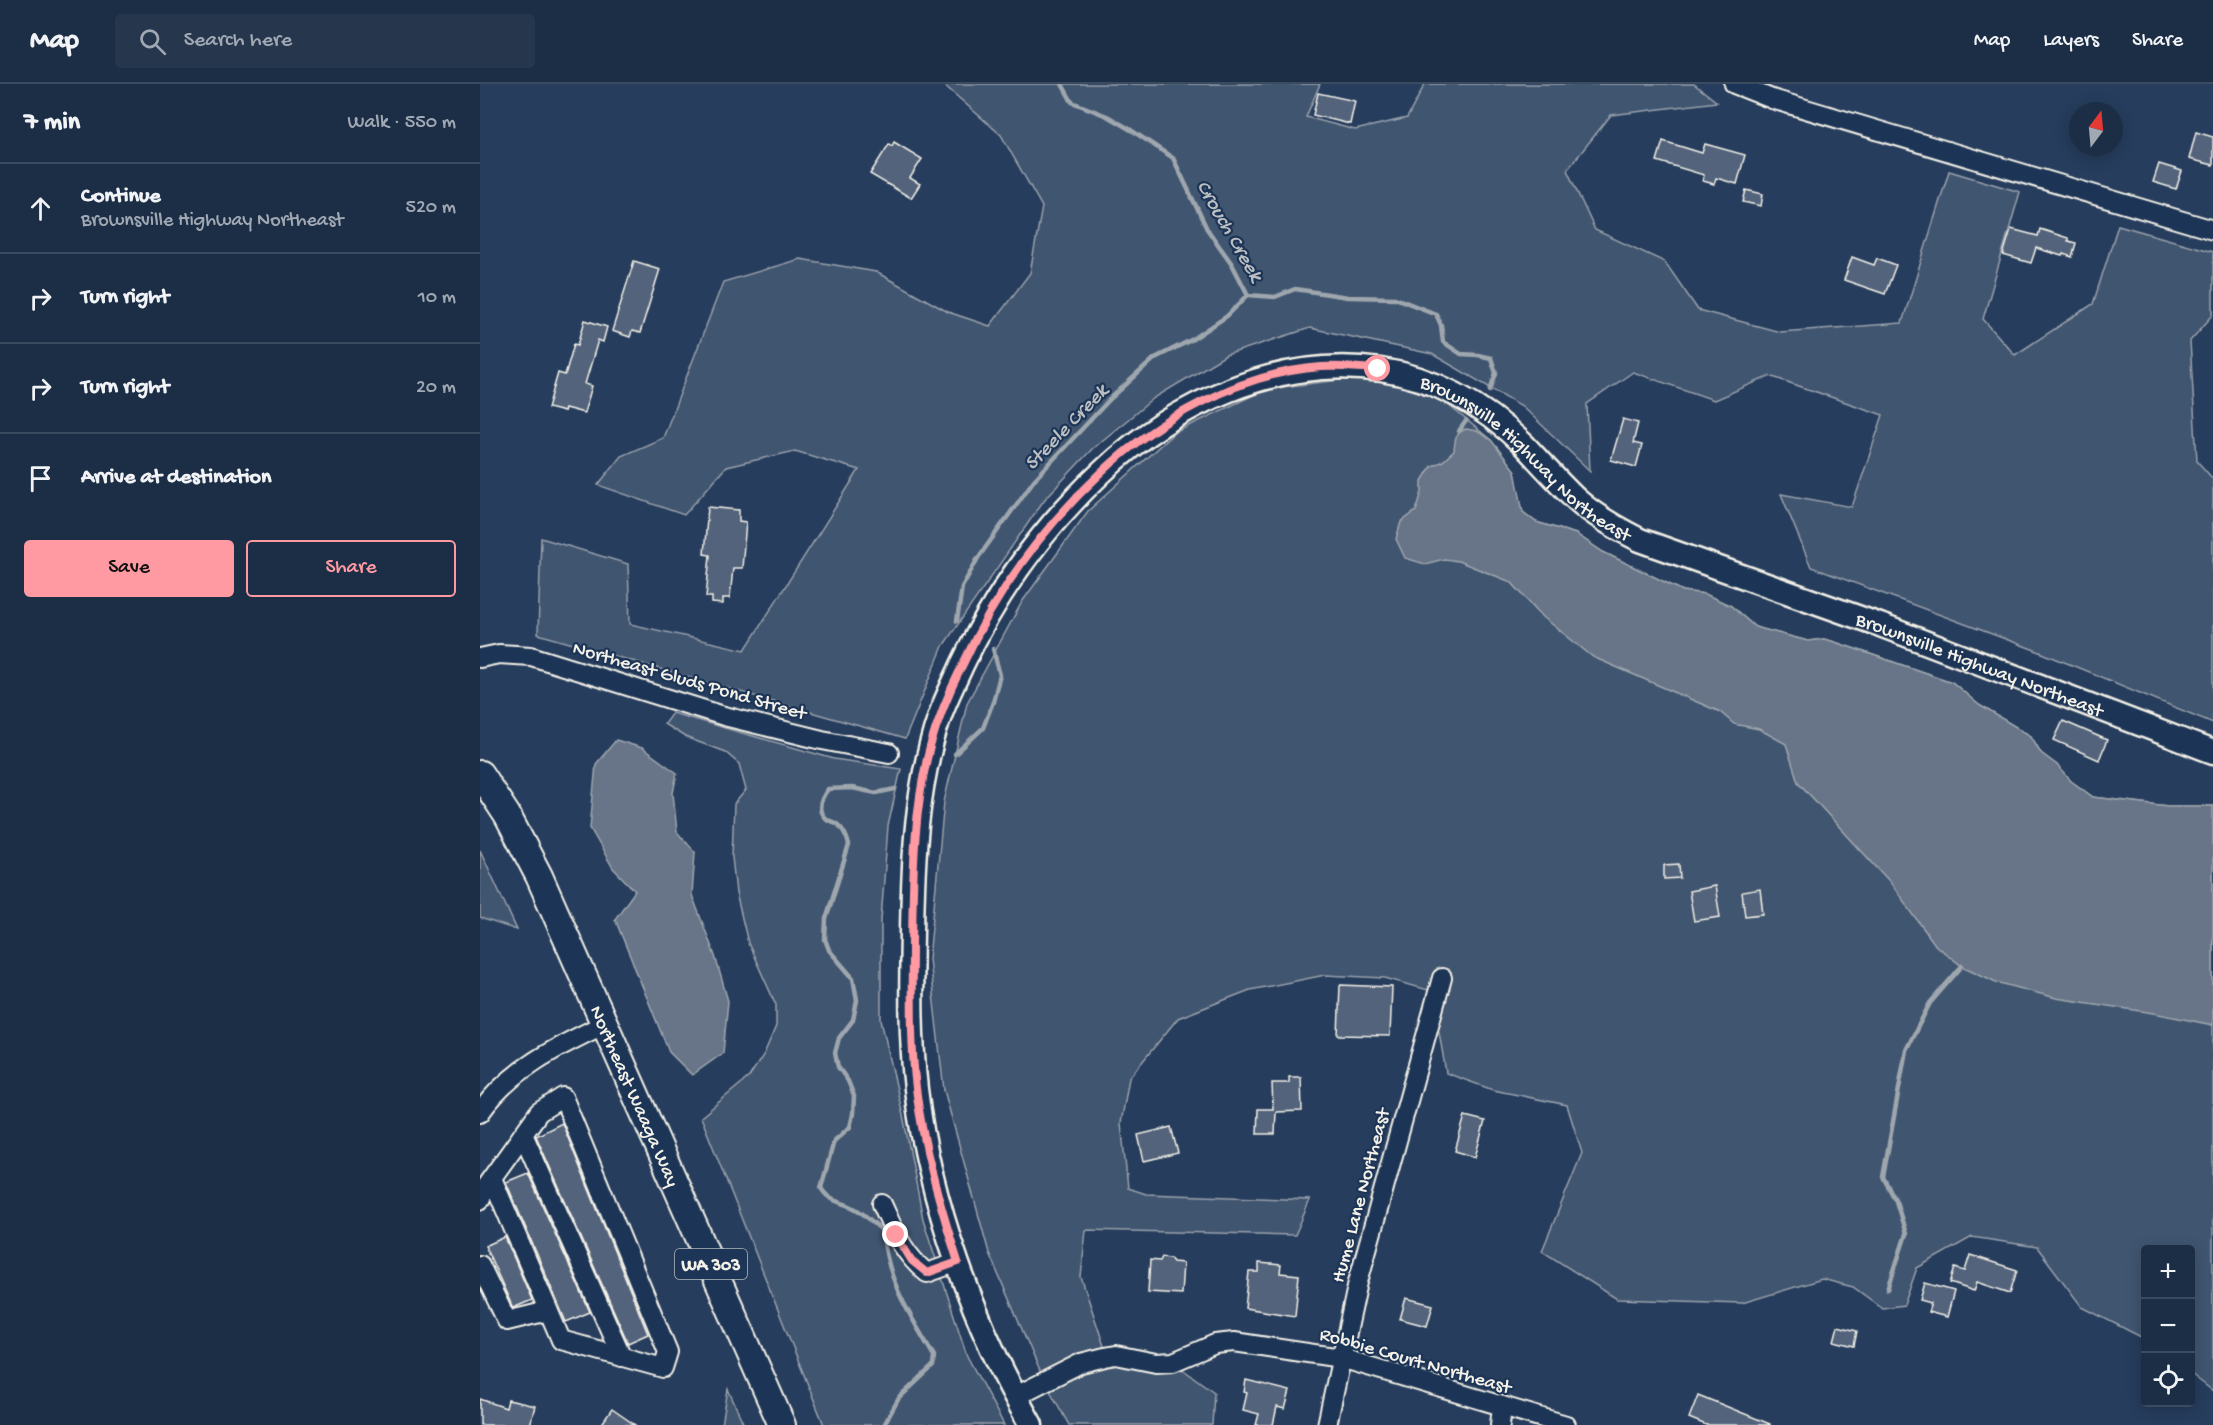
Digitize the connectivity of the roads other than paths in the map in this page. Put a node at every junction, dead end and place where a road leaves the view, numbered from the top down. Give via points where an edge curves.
1 (1734, 84) edge
2 (2213, 230) edge
3 (480, 658) edge
4 (2213, 752) edge
5 (889, 753) dead end
6 (480, 774) edge
7 (1442, 978) dead end
8 (605, 1024) junction
9 (480, 1113) edge
10 (523, 1134) junction
11 (492, 1178) junction
12 (480, 1200) edge
13 (882, 1204) dead end
14 (958, 1262) junction
15 (480, 1265) edge
16 (548, 1311) junction
17 (622, 1357) junction
18 (1341, 1358) junction
19 (1014, 1397) junction
20 (1502, 1406) junction
21 (782, 1425) edge
22 (1030, 1425) edge
23 (1327, 1425) edge
24 (1500, 1425) edge
25 (1566, 1425) edge

1 - 2 street via 1772,99
3 - 5 street, Northeast Gluds Pond Street via 498,654 531,656 724,716
4 - 14 main road, Brownsville Highway Northeast via 1880,625 1640,540 1577,500 1522,443 1482,409 1427,381 1378,369 1339,366 1298,371 1245,385 1184,412 1136,442 1064,508 997,598 939,717 924,774 916,828 913,1055 925,1142
6 - 8 highway, Northeast Waaga Way / WA 303 via 524,845
7 - 18 street, Hume Lane Northeast via 1358,1282
8 - 9 street via 525,1067
8 - 21 highway, Northeast Waaga Way / WA 303
10 - 11 street
10 - 17 street
10 - 17 street via 538,1112 563,1097 668,1352 663,1368
11 - 12 street
11 - 16 street
13 - 14 street via 912,1261 927,1273
14 - 19 main road, Brownsville Highway Northeast
15 - 16 street via 507,1321
16 - 17 street via 561,1340
18 - 19 street, Robbie Court Northeast via 1234,1342 1215,1344 1173,1362 1156,1363 1116,1355 1081,1363
18 - 20 street, Robbie Court Northeast
18 - 23 street, Hume Lane Northeast
19 - 22 main road, Brownsville Highway Northeast
20 - 24 street
20 - 25 street, Robbie Court Northeast

